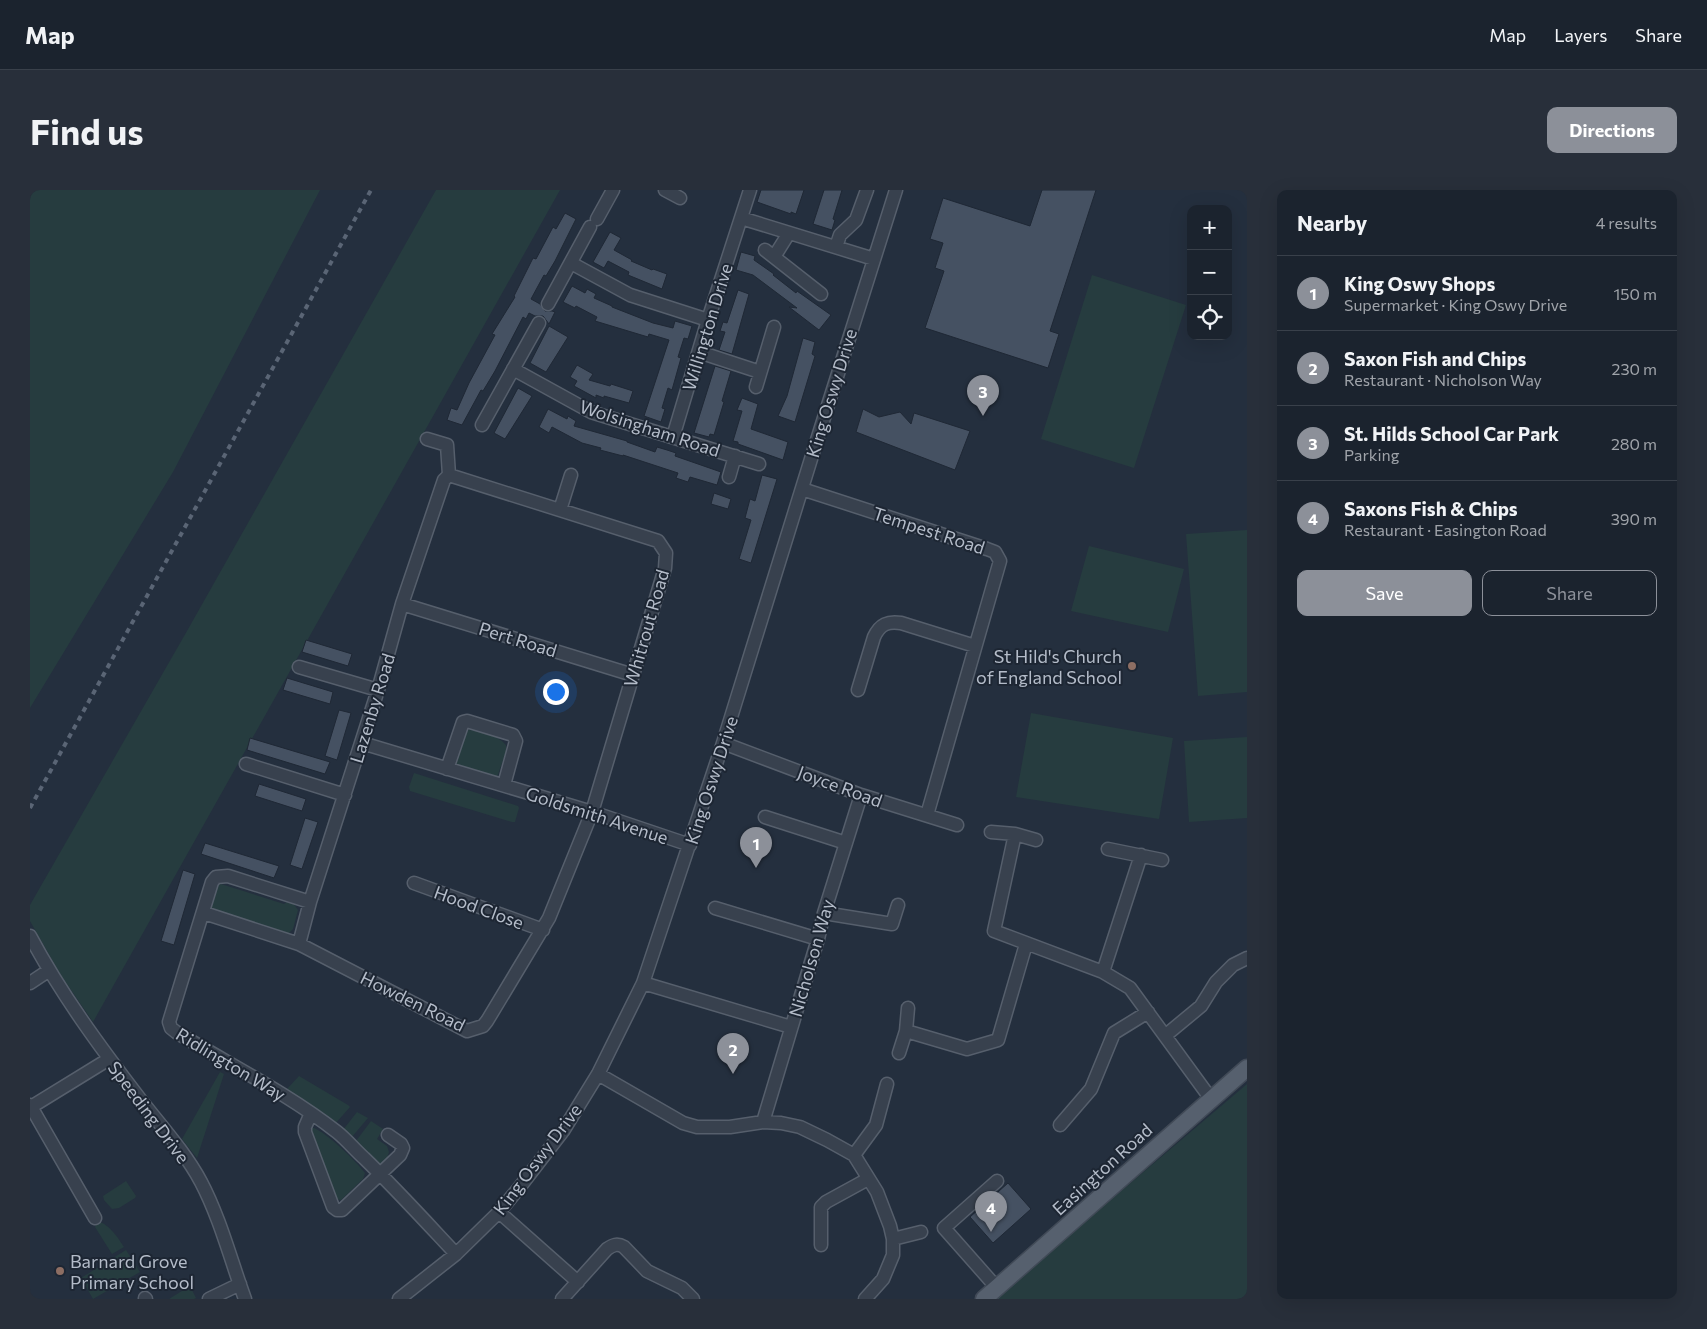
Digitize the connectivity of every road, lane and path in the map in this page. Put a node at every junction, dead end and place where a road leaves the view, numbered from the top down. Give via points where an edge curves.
1 (613, 190) edge
2 (665, 190) edge
3 (750, 190) edge
4 (867, 190) edge
5 (896, 190) edge
6 (680, 198) dead end
7 (741, 218) junction
8 (789, 233) junction
9 (836, 247) junction
10 (874, 259) junction
11 (571, 263) junction
12 (821, 294) dead end
13 (548, 304) dead end
14 (708, 320) junction
15 (538, 323) dead end
16 (774, 327) dead end
17 (699, 352) junction
18 (513, 369) junction
19 (760, 372) junction
20 (756, 387) dead end
21 (482, 425) dead end
22 (673, 437) junction
23 (427, 439) dead end
24 (735, 456) junction
25 (759, 464) dead end
26 (449, 475) junction
27 (571, 475) dead end
28 (729, 477) dead end
29 (802, 489) junction
30 (560, 510) junction
31 (402, 604) junction
32 (974, 646) junction
33 (299, 666) dead end
34 (633, 675) junction
35 (378, 690) junction
36 (858, 690) dead end
37 (362, 743) junction
38 (723, 743) junction
39 (246, 764) dead end
40 (447, 768) junction
41 (504, 785) junction
42 (345, 794) junction
43 (861, 795) junction
44 (592, 812) junction
45 (927, 815) junction
46 (765, 817) dead end
47 (957, 825) dead end
48 (991, 832) dead end
49 (1015, 834) junction
50 (1036, 840) dead end
51 (846, 843) junction
52 (690, 845) junction
53 (1113, 850) dead end
54 (1141, 855) junction
55 (1162, 860) dead end
56 (414, 884) dead end
57 (310, 902) junction
58 (898, 905) dead end
59 (715, 908) dead end
60 (204, 913) junction
61 (824, 913) junction
62 (543, 930) junction
63 (30, 936) edge
64 (818, 939) junction
65 (299, 944) junction
66 (1026, 944) junction
67 (1247, 958) edge
68 (48, 971) junction
69 (1103, 972) junction
70 (643, 983) junction
71 (30, 984) edge
72 (908, 1008) dead end
73 (1148, 1012) junction
74 (791, 1027) junction
75 (906, 1031) junction
76 (1166, 1035) junction
77 (899, 1053) dead end
78 (110, 1059) junction
79 (1247, 1068) edge
80 (598, 1074) junction
81 (887, 1084) dead end
82 (1211, 1099) junction
83 (31, 1106) edge
84 (311, 1113) junction
85 (763, 1122) junction
86 (1060, 1125) dead end
87 (388, 1136) dead end
88 (854, 1155) junction
89 (381, 1174) junction
90 (868, 1179) junction
91 (997, 1182) dead end
92 (499, 1212) junction
93 (96, 1218) dead end
94 (922, 1232) dead end
95 (893, 1240) junction
96 (821, 1245) dead end
97 (456, 1254) junction
98 (578, 1282) junction
99 (240, 1284) junction
100 (997, 1288) junction
101 (869, 1295) edge
102 (209, 1299) edge
103 (245, 1299) edge
104 (399, 1299) edge
105 (562, 1299) edge
106 (693, 1299) edge
107 (984, 1299) edge

1 - 11 street
2 - 6 street
3 - 7 street, Willington Drive
4 - 9 street via 856,220 840,235
5 - 10 street, King Oswy Drive
7 - 8 street
7 - 14 street, Willington Drive
8 - 9 street
8 - 12 street via 770,254
9 - 10 street
10 - 29 street, King Oswy Drive
11 - 13 street
11 - 14 street via 630,295
14 - 17 street, Willington Drive
15 - 18 street
16 - 19 street
17 - 19 street
17 - 22 street, Willington Drive
18 - 21 street
18 - 22 street, Wolsingham Road via 582,408
19 - 20 street
22 - 24 street, Wolsingham Road
23 - 26 street via 447,445
24 - 25 street, Wolsingham Road
24 - 28 street, Wolsingham Road
26 - 30 street, Whitrout Road
26 - 31 street, Lazenby Road via 444,480
27 - 30 street
29 - 32 street, Tempest Road via 995,552 1000,561 998,570
29 - 38 street, King Oswy Drive
30 - 34 street, Whitrout Road via 658,541 666,553 665,568
31 - 34 street, Pert Road
31 - 35 street, Lazenby Road
32 - 36 street via 891,622 878,630 874,637
32 - 45 street, Tempest Road
33 - 35 street
34 - 44 street, Whitrout Road
35 - 37 street, Lazenby Road
37 - 40 street, Goldsmith Avenue
37 - 42 street, Lazenby Road
38 - 43 street, Joyce Road
38 - 52 street, King Oswy Drive
39 - 42 street
40 - 41 street, Goldsmith Avenue
40 - 41 street, Goldsmith Avenue via 463,722 467,721 513,735 516,741
41 - 44 street, Goldsmith Avenue
42 - 57 street, Lazenby Road
43 - 45 street, Joyce Road
43 - 51 street, Nicholson Way
44 - 52 street, Goldsmith Avenue
44 - 62 street, Howden Road
45 - 47 street, Joyce Road
46 - 51 street
48 - 49 street
49 - 50 street
49 - 66 street via 994,931
51 - 61 street, Nicholson Way
52 - 70 street, King Oswy Drive
53 - 54 street
54 - 55 street
54 - 69 street
56 - 62 street, Hood Close
57 - 60 street, Ridlington Way via 222,875 216,876 212,882
57 - 65 street, Lazenby Road
58 - 61 street via 892,924
59 - 64 street
60 - 65 street, Howden Road
60 - 84 street, Ridlington Way via 169,1022 171,1028
61 - 64 street, Nicholson Way
62 - 65 street, Howden Road via 483,1026 467,1031
63 - 68 street, Speeding Drive
64 - 74 street, Nicholson Way
66 - 69 street
66 - 75 street via 998,1040 966,1049
67 - 76 street via 1233,965 1216,982 1201,1006
68 - 71 street
68 - 78 street, Speeding Drive
69 - 73 street via 1130,988
70 - 74 street
70 - 80 street, King Oswy Drive
72 - 75 street
73 - 76 street
73 - 86 street via 1114,1033 1091,1089
74 - 85 street, Nicholson Way
75 - 77 street
76 - 82 street
78 - 83 street
78 - 99 street, Speeding Drive via 200,1182
79 - 82 main road, Easington Road
80 - 85 street via 683,1123 697,1127 730,1127
80 - 92 street, King Oswy Drive via 563,1131
81 - 88 street via 876,1125
82 - 100 main road, Easington Road
83 - 93 street
84 - 89 street, Ridlington Way via 338,1133
84 - 89 street via 305,1132 333,1207 342,1210
85 - 88 street via 800,1126
87 - 89 street via 403,1148
88 - 90 street
89 - 97 street, Ridlington Way
90 - 95 street via 877,1192
90 - 96 street via 821,1207
91 - 100 street via 944,1228
92 - 97 street, King Oswy Drive
92 - 98 street
94 - 95 street
95 - 101 street via 891,1261 883,1279
97 - 104 street, King Oswy Drive
98 - 105 street
98 - 106 street via 607,1249 619,1244 647,1271 682,1288
99 - 102 street
99 - 103 street, Speeding Drive
100 - 107 main road, Easington Road

